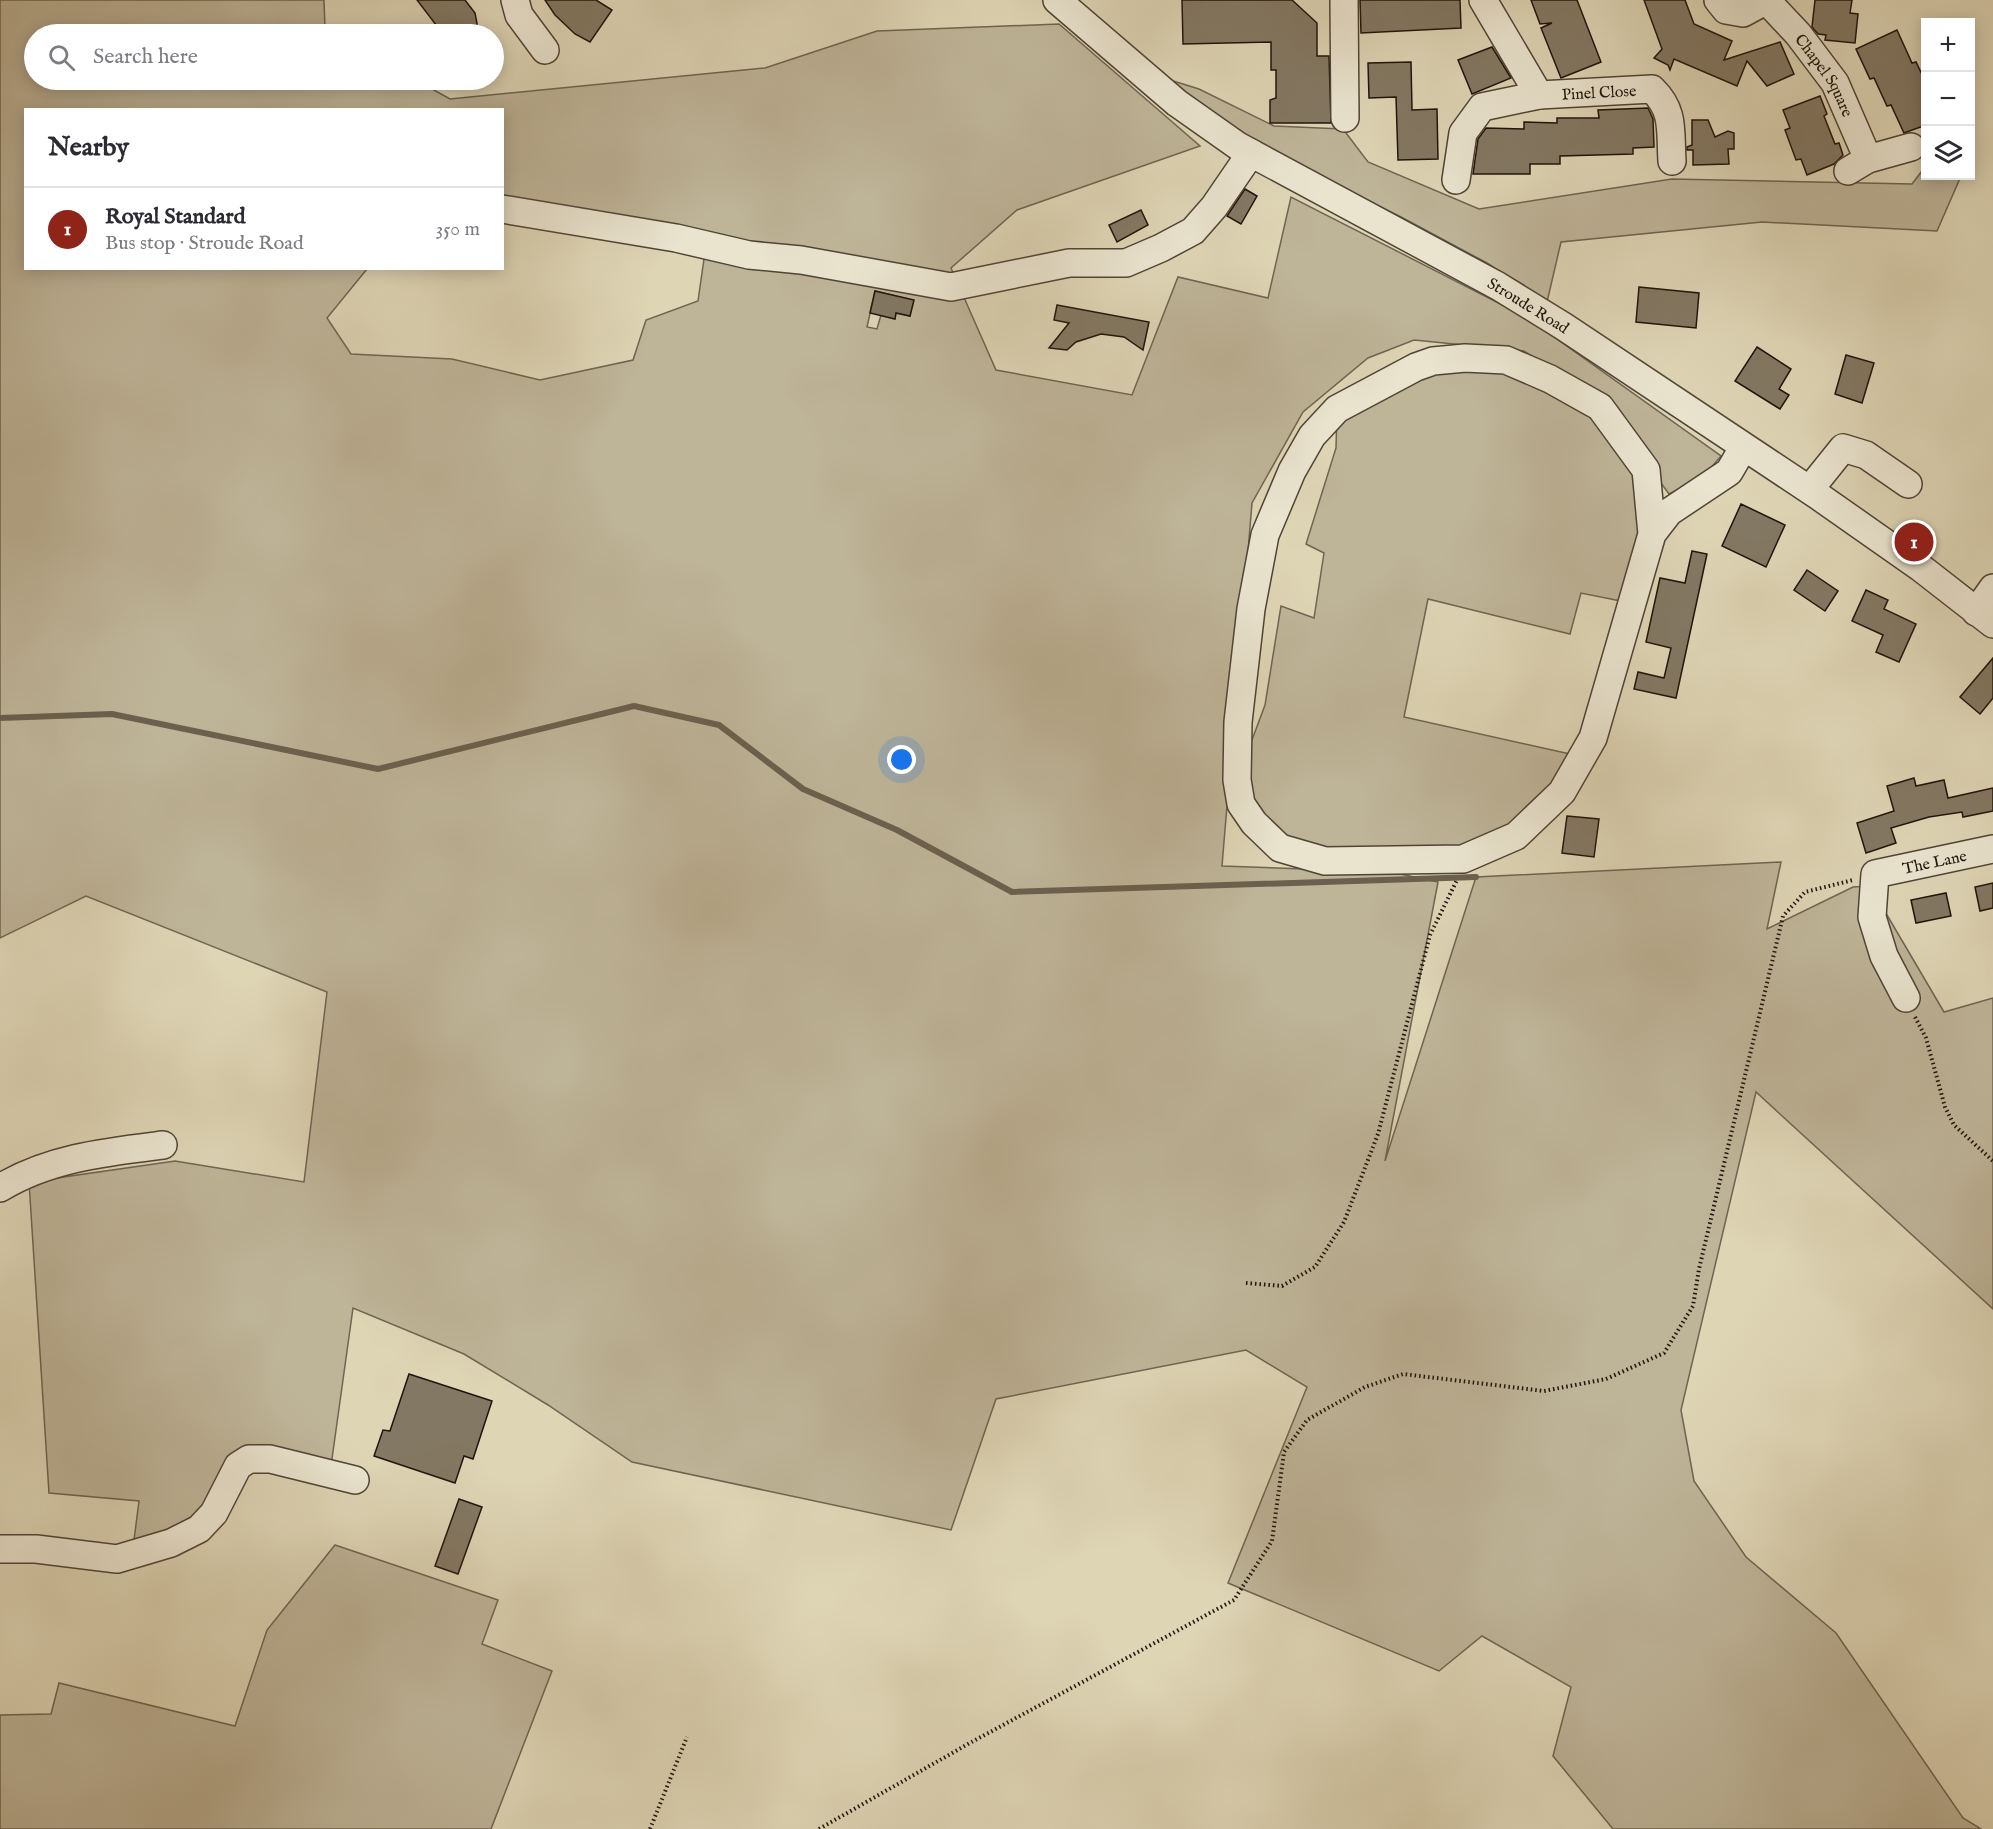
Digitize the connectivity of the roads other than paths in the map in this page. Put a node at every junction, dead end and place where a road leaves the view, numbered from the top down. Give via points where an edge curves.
1 (515, 0) edge
2 (1057, 0) edge
3 (1344, 0) edge
4 (1483, 0) edge
5 (1718, 0) edge
6 (1765, 1) edge
7 (545, 50) dead end
8 (1539, 95) junction
9 (1345, 118) dead end
10 (1911, 147) dead end
11 (1251, 153) junction
12 (1672, 161) dead end
13 (1456, 180) dead end
14 (504, 209) edge
15 (1743, 448) junction
16 (1908, 484) dead end
17 (1809, 489) junction
18 (1652, 534) junction
19 (1993, 588) edge
20 (1984, 618) edge
21 (1993, 849) edge
22 (1905, 998) road end
23 (163, 1145) dead end
24 (0, 1188) edge
25 (355, 1480) dead end
26 (0, 1549) edge

1 - 7 street via 519,15
2 - 11 street, Stroude Road via 1177,103
3 - 9 street
4 - 8 street, Pinel Close
5 - 6 street, Chapel Square via 1726,10 1743,13
6 - 10 street, Chapel Square via 1798,34 1835,83 1858,165
8 - 12 street, Pinel Close via 1652,89 1670,111
8 - 13 street, Pinel Close via 1482,107 1463,133
11 - 14 street via 1193,231 1161,248 1126,263 1069,263 951,286 749,255 676,238
11 - 15 street, Stroude Road via 1498,285
15 - 17 street, Stroude Road
15 - 18 street via 1729,472 1670,512
16 - 17 street via 1866,455 1843,448
17 - 20 street, Stroude Road
18 - 18 street via 1593,738 1562,792 1516,836 1463,858 1325,861 1280,848 1254,823 1242,804 1237,780 1238,722 1264,535 1312,436 1337,409 1433,361 1506,360 1600,407 1646,470
19 - 20 street
21 - 22 street, The Lane via 1875,874 1872,917 1884,956
23 - 24 street via 98,1153 50,1165
25 - 26 street via 270,1459 249,1459 238,1466 214,1514 199,1529 171,1543 117,1559 36,1549

